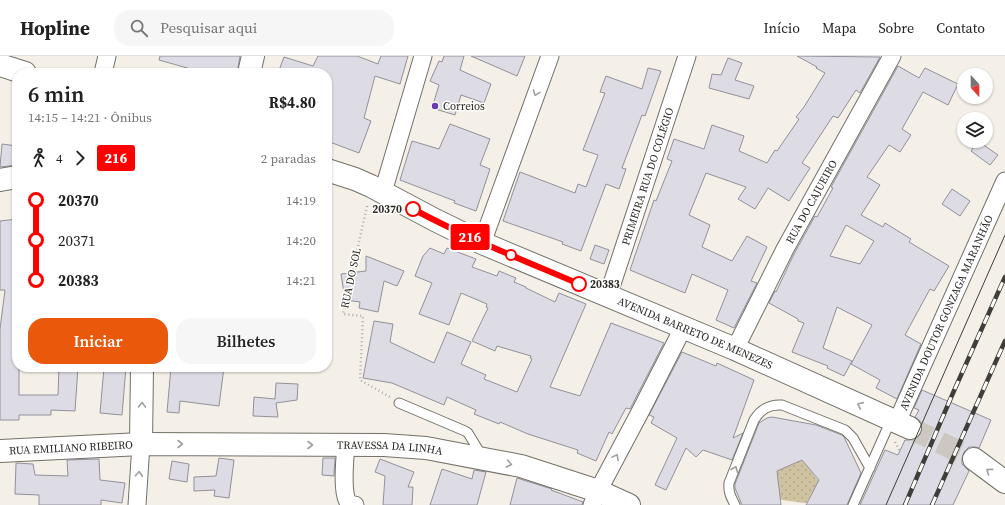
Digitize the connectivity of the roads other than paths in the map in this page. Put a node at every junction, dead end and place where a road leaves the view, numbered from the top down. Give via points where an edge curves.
1 (107, 56) edge
2 (253, 56) edge
3 (423, 56) edge
4 (550, 56) edge
5 (686, 56) edge
6 (892, 56) edge
7 (0, 65) edge
8 (104, 68) edge
9 (250, 68) edge
10 (12, 69) edge
11 (332, 172) edge
12 (12, 178) edge
13 (0, 180) edge
14 (1005, 181) edge
15 (377, 189) junction
16 (482, 243) junction
17 (608, 296) junction
18 (683, 328) junction
19 (735, 349) junction
20 (142, 372) edge
21 (399, 403) road end
22 (900, 423) junction
23 (141, 444) junction
24 (346, 445) junction
25 (0, 451) edge
26 (484, 459) junction
27 (974, 459) tunnel mouth
28 (870, 468) junction
29 (1005, 482) edge
30 (595, 498) edge
31 (137, 505) edge
32 (355, 505) edge
33 (629, 505) edge
34 (735, 505) edge
35 (853, 505) edge

1 - 8 street
2 - 9 main road
3 - 15 street
4 -> 16 street
5 - 17 street, PRIMEIRA RUA DO COLÉGIO
6 - 19 street, RUA DO CAJUEIRO via 785,249
7 - 10 main road
11 - 15 main road, AVENIDA BARRETO DE MENEZES
12 - 13 main road
14 - 22 street, AVENIDA DOUTOR GONZAGA MARANHÃO
15 - 16 main road, AVENIDA BARRETO DE MENEZES
16 - 17 main road, AVENIDA BARRETO DE MENEZES
17 - 18 main road, AVENIDA BARRETO DE MENEZES
18 - 19 main road, AVENIDA BARRETO DE MENEZES
30 -> 18 street
22 -> 19 main road, AVENIDA BARRETO DE MENEZES
23 -> 20 main road
21 - 26 lane via 465,431
22 - 28 lane
23 -> 24 main road, TRAVESSA DA LINHA
23 - 25 main road, RUA EMILIANO RIBEIRO
31 -> 23 street
24 - 26 main road, TRAVESSA DA LINHA via 426,448
24 - 32 street via 345,495 348,503
26 -> 30 main road, TRAVESSA DA LINHA via 521,466
29 -> 27 main road
34 -> 28 lane via 729,494 729,483 754,420 763,409 775,405 782,405 845,430
28 - 35 lane
30 - 33 main road, TRAVESSA DA LINHA

